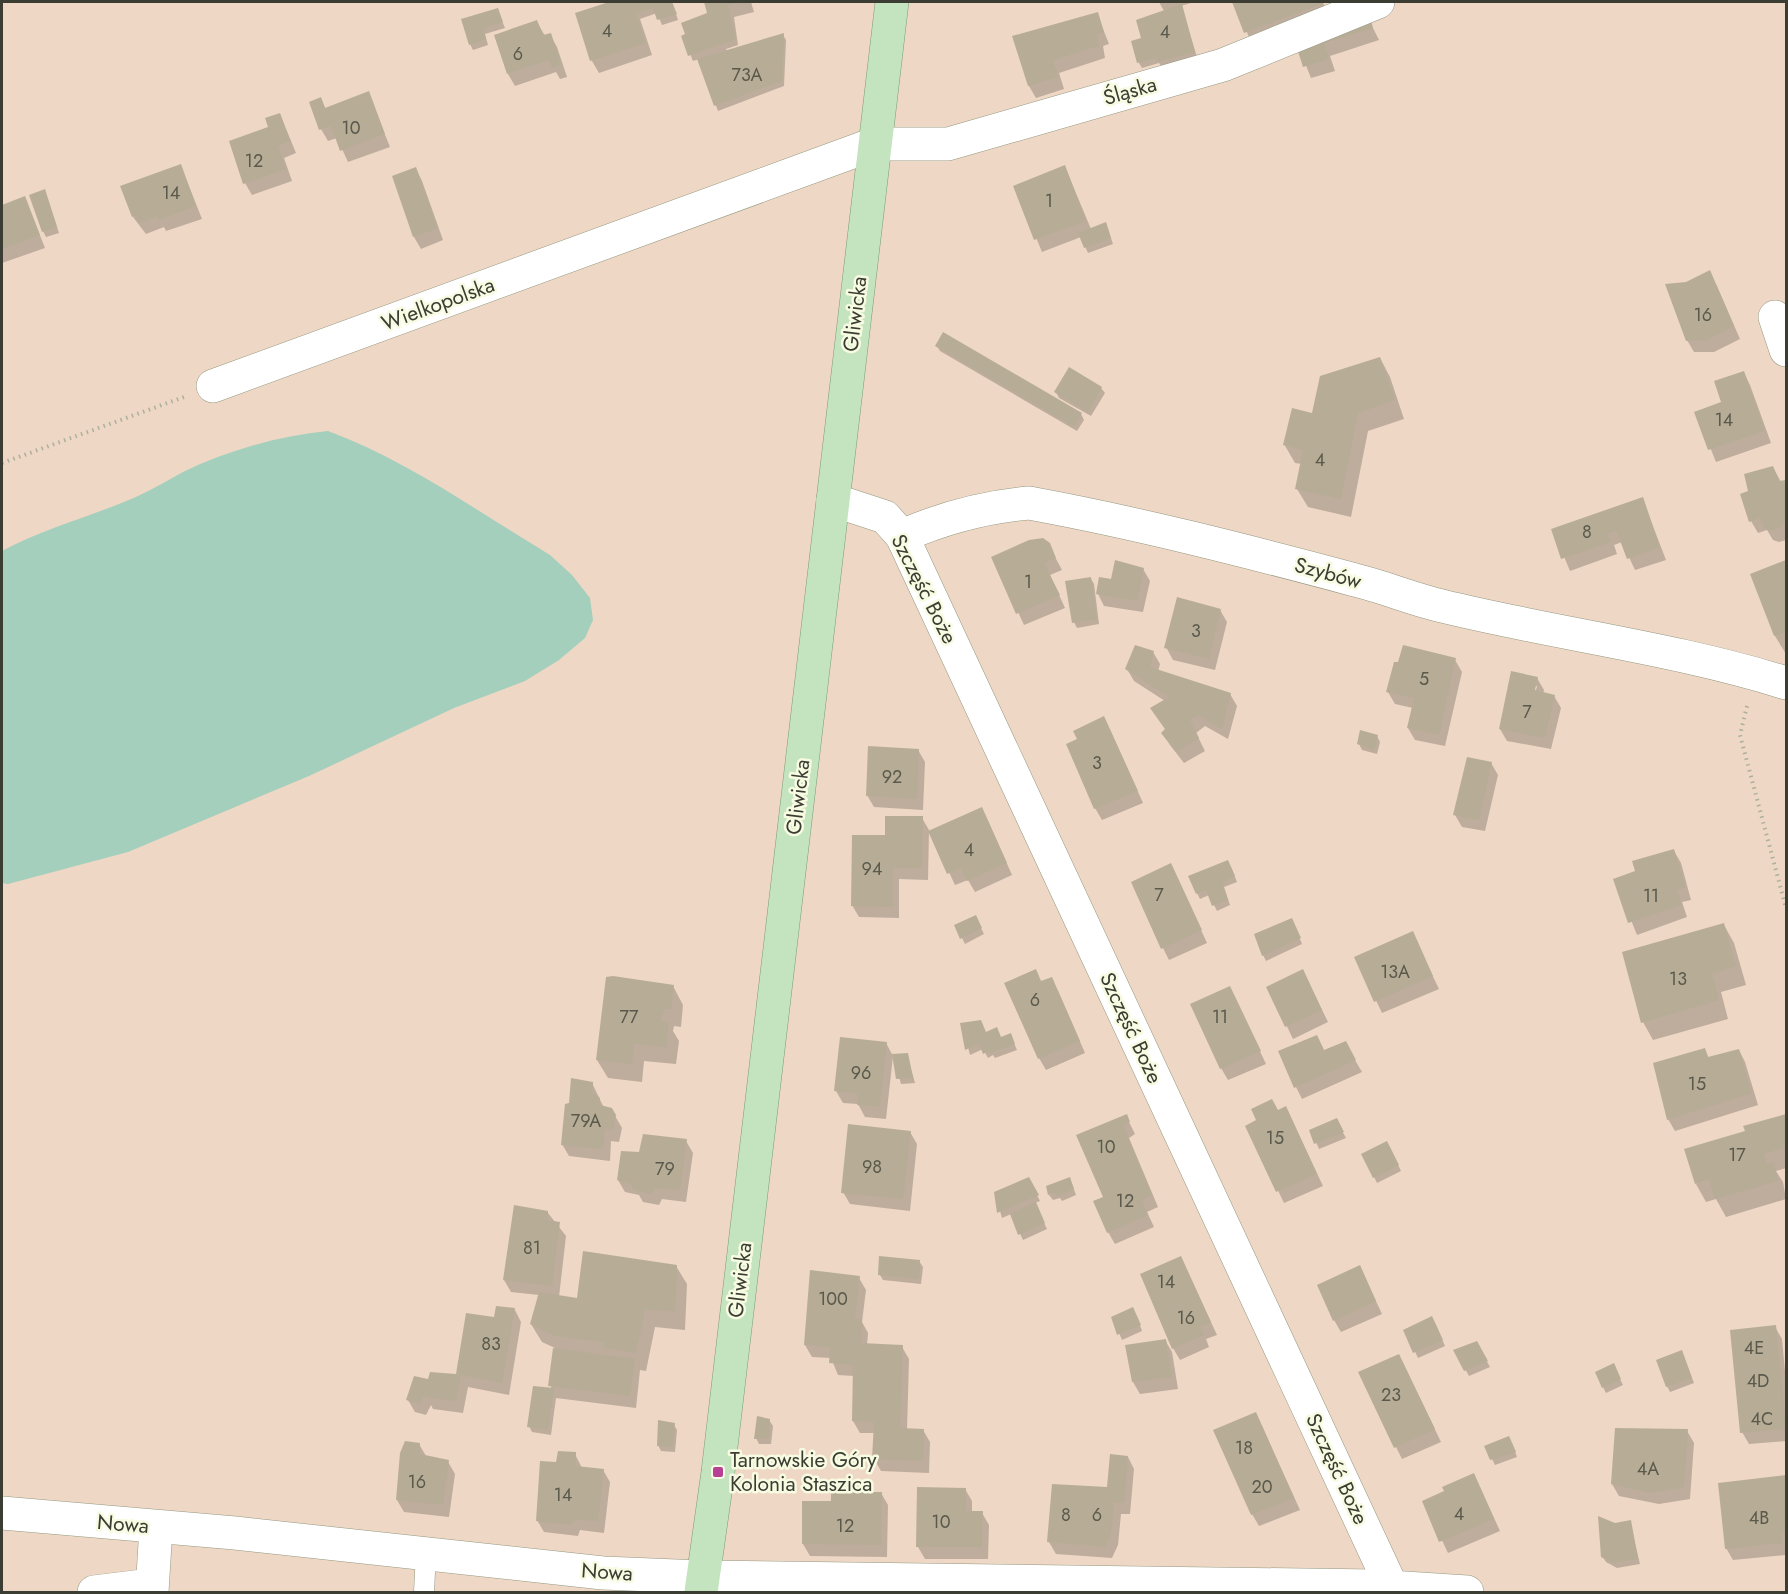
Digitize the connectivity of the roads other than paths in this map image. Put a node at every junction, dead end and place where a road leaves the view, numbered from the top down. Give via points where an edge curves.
1 (892, 2) edge
2 (1378, 2) edge
3 (874, 144) junction
4 (1776, 317) dead end
5 (1786, 350) edge
6 (213, 386) road end
7 (833, 500) junction
8 (902, 536) junction
9 (1786, 683) edge
10 (5, 1517) edge
11 (156, 1527) junction
12 (426, 1553) junction
13 (702, 1585) edge
14 (151, 1589) edge
15 (1393, 1590) edge
16 (94, 1593) edge
17 (424, 1593) edge
18 (1467, 1593) edge

1 - 3 main road, Gliwicka
2 - 3 street, Śląska via 1223,65 948,144
3 - 6 street, Wielkopolska
3 - 7 main road, Gliwicka
4 - 5 street
7 - 8 street, Szczęść Boże via 885,517
7 - 13 main road, Gliwicka
8 - 9 street, Szybów via 964,513 1029,503 1244,551 1529,627 1697,658
8 - 15 street, Szczęść Boże
10 - 11 street, Nowa
11 - 12 street, Nowa
11 - 14 street
12 - 13 street, Nowa
12 - 17 lane
13 - 15 street, Nowa
14 - 16 street
15 - 18 street, Nowa

